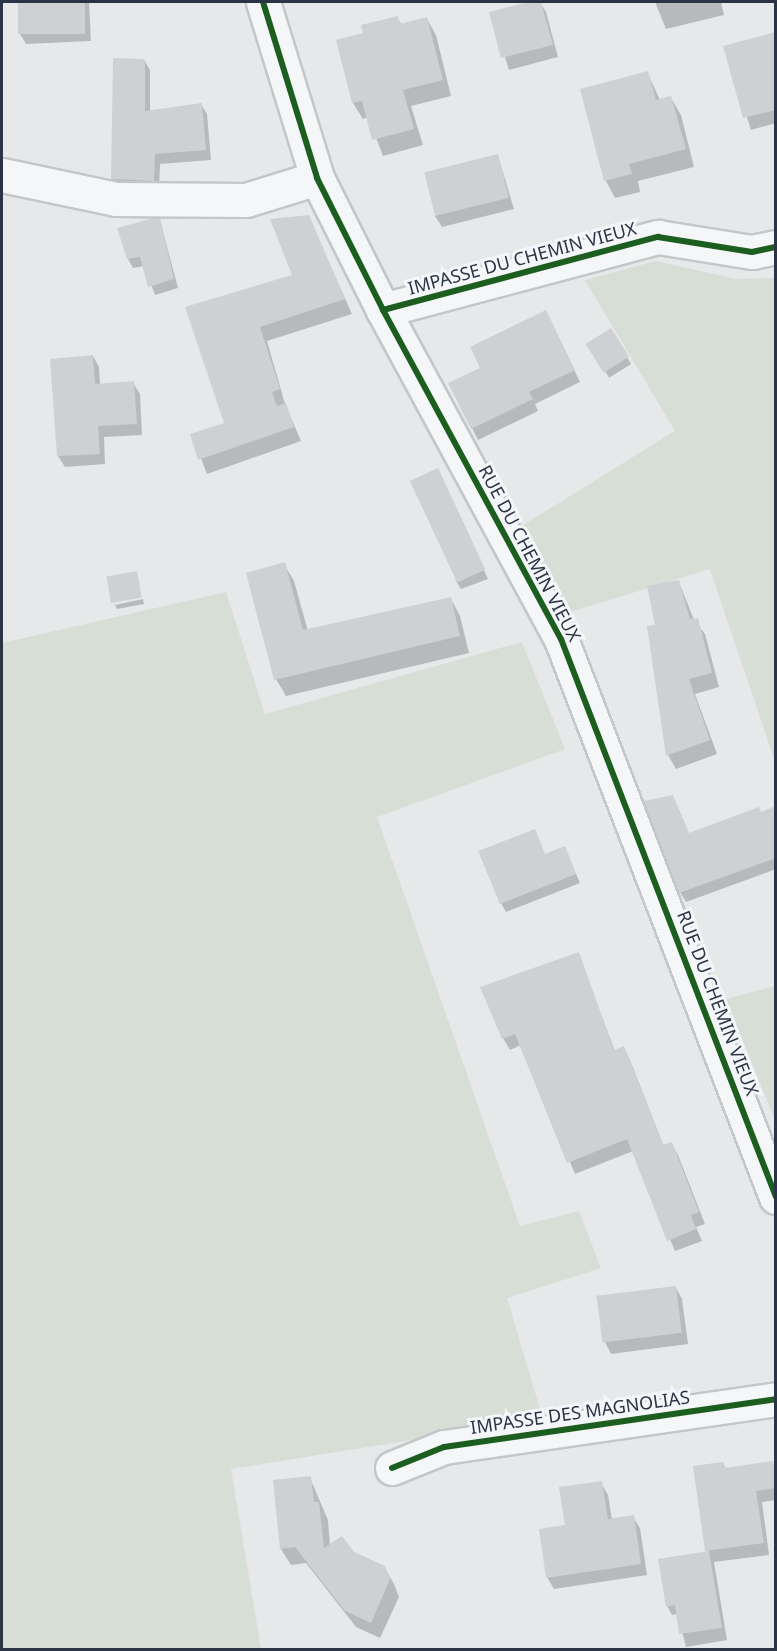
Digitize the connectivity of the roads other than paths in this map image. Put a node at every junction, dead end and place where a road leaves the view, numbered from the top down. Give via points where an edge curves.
1 (263, 2) edge
2 (2, 175) edge
3 (317, 178) junction
4 (776, 247) edge
5 (383, 310) junction
6 (776, 1197) edge
7 (776, 1399) edge
8 (392, 1467) dead end

1 - 3 street, RUE DU CHEMIN VIEUX
2 - 3 street via 128,200 246,200
3 - 5 street, RUE DU CHEMIN VIEUX
4 - 5 street, IMPASSE DU CHEMIN VIEUX via 752,252 658,237
5 - 6 street, RUE DU CHEMIN VIEUX via 561,639
7 - 8 street, IMPASSE DES MAGNOLIAS via 444,1447

